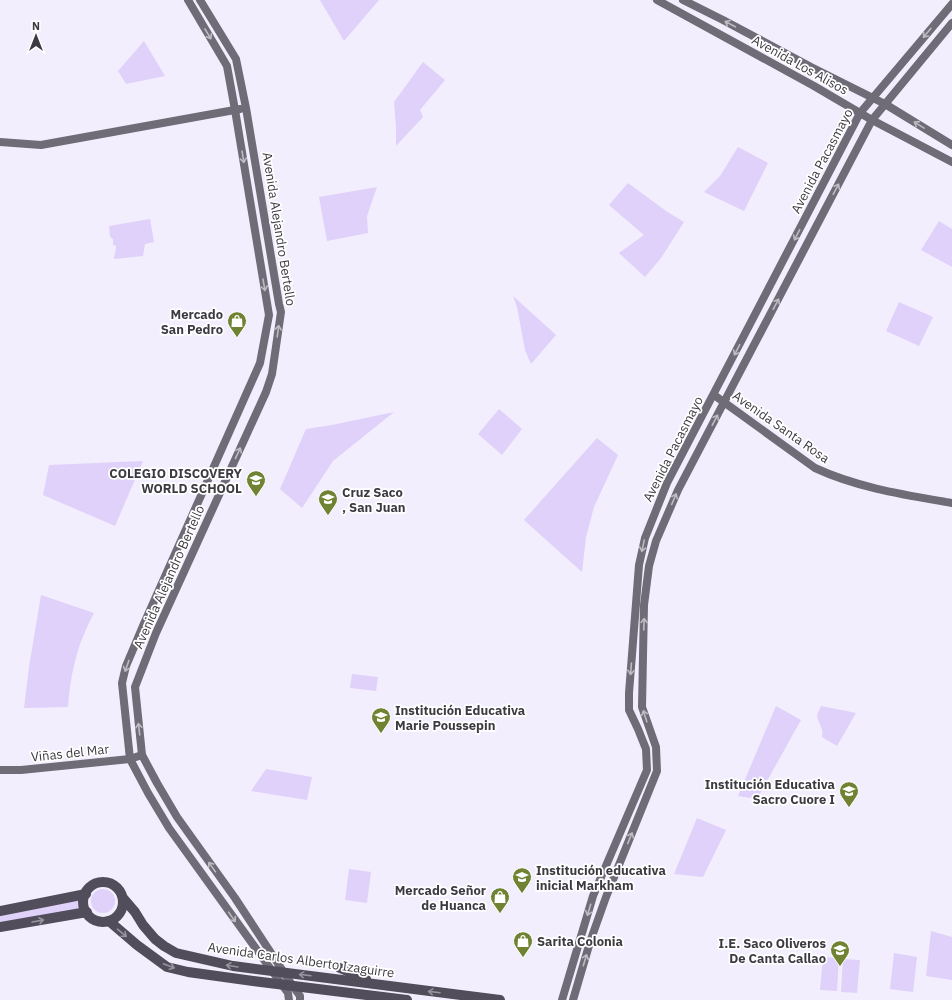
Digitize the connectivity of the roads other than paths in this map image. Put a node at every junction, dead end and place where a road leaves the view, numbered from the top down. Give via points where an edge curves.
1 (188, 0) edge
2 (200, 0) edge
3 (657, 0) edge
4 (683, 0) edge
5 (952, 4) edge
6 (952, 23) edge
7 (873, 97) junction
8 (884, 104) junction
9 (246, 108) junction
10 (235, 110) junction
11 (860, 113) junction
12 (872, 120) junction
13 (0, 142) edge
14 (952, 145) edge
15 (952, 162) edge
16 (714, 395) junction
17 (724, 403) junction
18 (952, 503) edge
19 (632, 649) junction
20 (643, 650) junction
21 (142, 755) junction
22 (130, 759) junction
23 (0, 770) edge
24 (635, 800) junction
25 (644, 804) junction
26 (86, 894) junction
27 (123, 898) junction
28 (0, 912) edge
29 (87, 912) junction
30 (109, 921) junction
31 (0, 927) edge
32 (340, 968) dead end
33 (270, 970) junction
34 (284, 973) junction
35 (281, 984) junction
36 (377, 984) junction
37 (292, 986) junction
38 (381, 997) junction
39 (300, 998) edge
40 (289, 1000) edge
41 (353, 1000) edge
42 (407, 1000) edge
43 (500, 1000) edge
44 (562, 1000) edge
45 (573, 1000) edge

1 -> 10 main road, Avenida Alejandro Bertello via 227,66
2 - 9 main road, Avenida Alejandro Bertello via 236,59
3 - 11 main road, Avenida Los Alisos
7 -> 4 main road, Avenida Los Alisos
5 -> 7 main road, Avenida Pacasmayo
6 - 8 main road, Avenida Pacasmayo
7 - 8 main road, Avenida Los Alisos
7 - 11 main road, Avenida Pacasmayo
8 - 12 main road, Avenida Pacasmayo
14 -> 8 main road, Avenida Los Alisos
9 - 10 main road
21 -> 9 main road, Avenida Alejandro Bertello via 135,686 156,633 272,374 281,312
10 - 13 main road via 40,145
10 -> 22 main road, Avenida Alejandro Bertello via 269,315 260,363 126,666 122,683
11 - 12 main road, Avenida Los Alisos
11 -> 16 main road, Avenida Pacasmayo
12 - 15 main road, Avenida Los Alisos
17 -> 12 main road, Avenida Pacasmayo
16 - 17 main road, Avenida Santa Rosa
16 -> 19 main road, Avenida Pacasmayo via 667,483 645,538 639,565
17 - 18 main road, Avenida Santa Rosa via 815,468 828,474 908,495
20 -> 17 main road, Avenida Pacasmayo via 644,605 649,566 656,541 678,490
19 - 20 main road
19 -> 24 main road, Avenida Pacasmayo via 628,710 646,750 648,770
25 -> 20 main road, Avenida Pacasmayo via 657,771 656,747 642,707
21 - 22 main road, Viñas del Mar
34 -> 21 main road, Avenida Alejandro Bertello via 235,898 177,817
22 - 23 main road, Viñas del Mar
22 -> 33 main road, Avenida Alejandro Bertello via 169,828
24 - 25 main road
24 -> 44 main road, Avenida Pacasmayo via 593,896
45 -> 25 main road, Avenida Pacasmayo via 606,897
26 - 27 main road via 93,885 105,882 115,886
26 - 28 main road
26 - 29 main road via 84,905
27 - 30 main road via 120,912
33 -> 27 main road, Avenida Carlos Alberto Izaguirre via 233,966 176,953 155,939
29 - 30 main road via 91,918 98,921
31 -> 29 main road
30 -> 35 main road, Avenida Carlos Alberto Izaguirre via 136,945 167,967
32 - 36 main road
33 - 34 main road, Avenida Carlos Alberto Izaguirre
33 - 35 main road, Avenida Alejandro Bertello
36 -> 34 main road, Avenida Carlos Alberto Izaguirre
34 - 37 main road, Avenida Alejandro Bertello
35 - 37 main road, Avenida Carlos Alberto Izaguirre
35 - 40 main road, Avenida Alejandro Bertello via 288,993
43 -> 36 main road, Avenida Carlos Alberto Izaguirre
37 - 38 main road, Avenida Carlos Alberto Izaguirre
37 - 39 main road, Avenida Alejandro Bertello
38 - 41 main road
38 - 42 main road, Avenida Carlos Alberto Izaguirre

